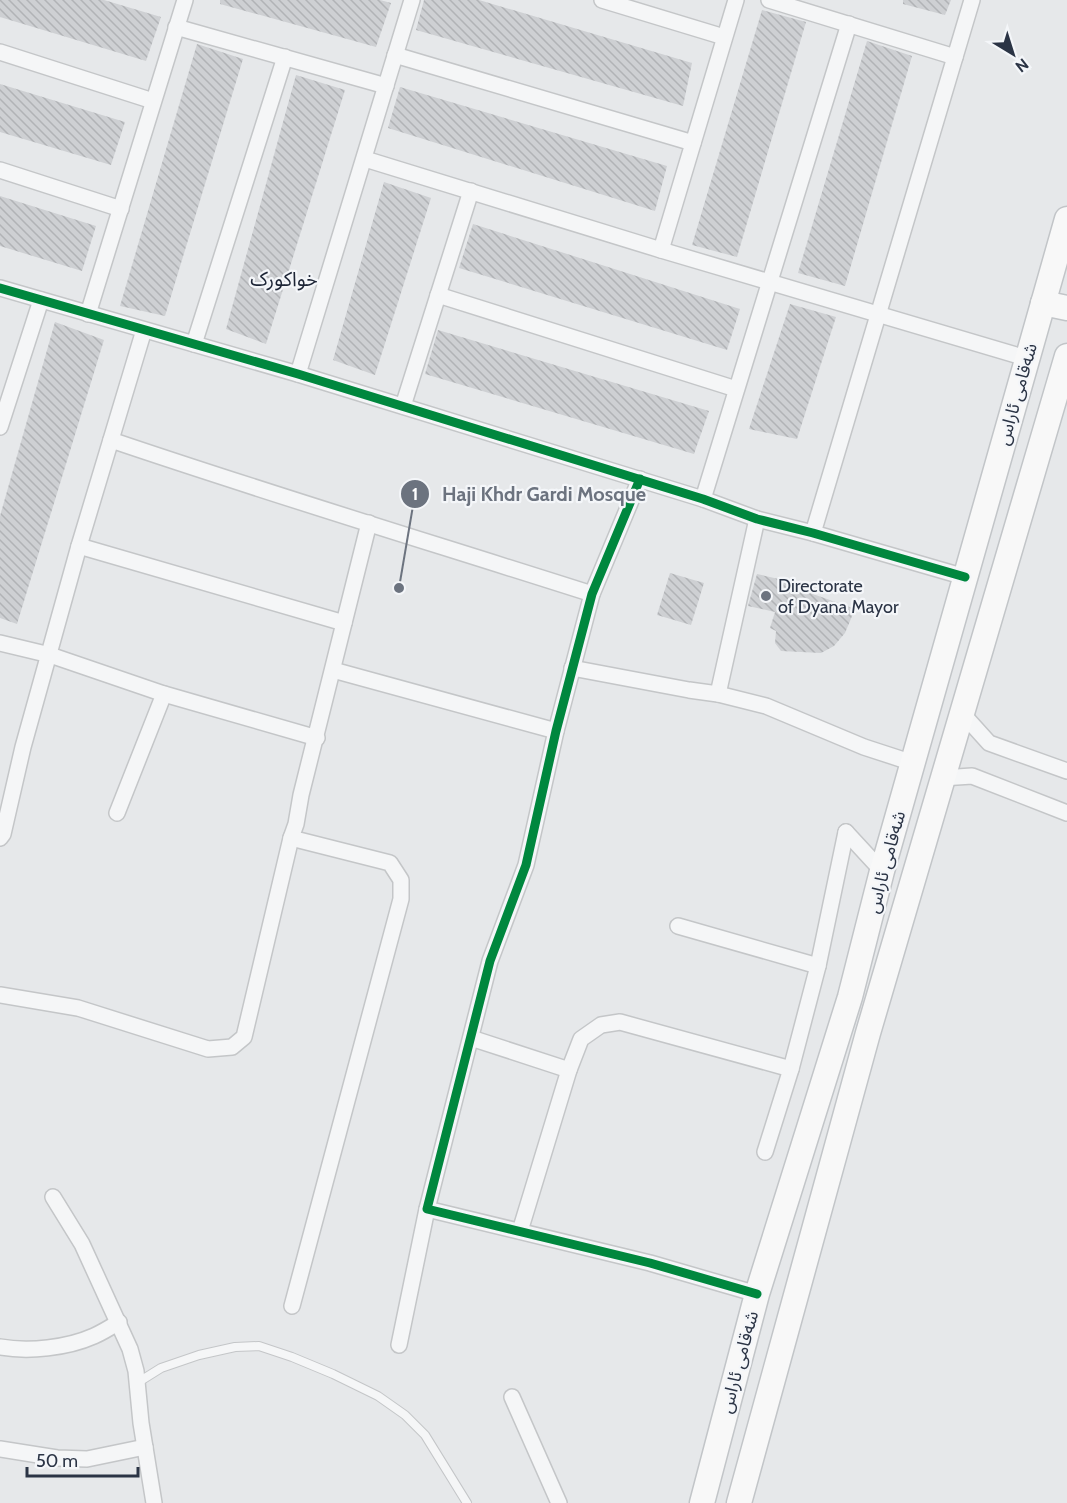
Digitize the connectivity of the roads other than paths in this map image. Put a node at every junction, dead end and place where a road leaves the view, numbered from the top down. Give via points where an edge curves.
1 (185, 0) edge
2 (412, 0) edge
3 (602, 0) edge
4 (736, 0) edge
5 (769, 0) edge
6 (972, 0) edge
7 (849, 24) junction
8 (176, 27) junction
9 (724, 38) junction
10 (0, 52) edge
11 (395, 56) junction
12 (285, 57) junction
13 (955, 57) junction
14 (386, 86) junction
15 (153, 101) junction
16 (693, 143) junction
17 (365, 159) junction
18 (0, 170) edge
19 (471, 191) junction
20 (121, 209) junction
21 (1067, 219) edge
22 (661, 250) junction
23 (770, 282) junction
24 (0, 288) edge
25 (438, 295) junction
26 (41, 300) junction
27 (1043, 303) junction
28 (1067, 308) edge
29 (88, 314) junction
30 (878, 314) junction
31 (144, 330) junction
32 (194, 344) junction
33 (1067, 356) edge
34 (1026, 358) junction
35 (298, 374) junction
36 (736, 389) junction
37 (403, 406) junction
38 (1, 418) edge
39 (111, 440) junction
40 (640, 479) junction
41 (703, 499) junction
42 (757, 519) junction
43 (369, 523) junction
44 (813, 533) junction
45 (78, 546) junction
46 (965, 578) junction
47 (592, 594) junction
48 (344, 623) junction
49 (0, 643) edge
50 (50, 655) junction
51 (572, 668) junction
52 (333, 670) junction
53 (164, 694) junction
54 (718, 694) junction
55 (961, 712) junction
56 (556, 731) junction
57 (317, 738) junction
58 (913, 763) junction
59 (1067, 771) edge
60 (942, 778) junction
61 (117, 813) dead end
62 (1067, 813) edge
63 (0, 838) edge
64 (291, 838) junction
65 (882, 871) junction
66 (678, 926) dead end
67 (818, 966) junction
68 (0, 995) edge
69 (850, 997) junction
70 (868, 1034) junction
71 (471, 1038) junction
72 (791, 1069) junction
73 (569, 1070) junction
74 (765, 1152) dead end
75 (53, 1197) dead end
76 (427, 1209) junction
77 (520, 1231) junction
78 (757, 1294) junction
79 (292, 1306) dead end
80 (119, 1322) junction
81 (399, 1345) dead end
82 (0, 1347) edge
83 (137, 1383) junction
84 (512, 1397) dead end
85 (145, 1447) junction
86 (0, 1449) edge
87 (154, 1503) edge
88 (467, 1503) edge
89 (559, 1503) edge
90 (702, 1503) edge
91 (739, 1503) edge

1 - 8 street
2 - 11 street
3 - 9 street
4 - 9 street
5 - 7 street
6 - 13 street
7 - 13 street
7 - 23 street
8 - 12 street
8 - 15 street
9 - 16 street
10 - 15 street
11 - 14 street
11 - 16 street
12 - 14 street
12 - 32 street
13 - 30 street
14 - 17 street
15 - 20 street
16 - 22 street
17 - 19 street
17 - 35 street
18 - 20 street
19 - 22 street
19 - 25 street
20 - 29 street
21 - 27 main road, شەقامی ئاراس
22 - 23 street
23 - 30 street
23 - 36 street
24 - 26 street
25 - 36 street
25 - 37 street
26 - 29 street
26 - 38 street
27 - 28 main road
27 - 34 main road, شەقامی ئاراس
29 - 31 street
30 - 34 street
30 - 44 street
31 - 32 street
31 - 39 street
32 - 35 street
33 - 55 main road, شەقامی ئاراس
34 - 46 main road, شەقامی ئاراس
35 - 37 street
36 - 41 street
37 - 40 street
39 - 43 street
39 - 45 street
40 - 41 street
40 - 47 street
41 - 42 street
42 - 44 street
42 - 54 street
43 - 47 street
43 - 48 street
44 - 46 street
45 - 48 street
45 - 50 street
46 - 58 main road, شەقامی ئاراس
47 - 51 street
48 - 52 street
49 - 50 street
50 - 53 street
50 - 63 street
51 - 54 street
51 - 56 street
52 - 56 street
52 - 57 street
53 - 57 street
53 - 61 street
54 - 58 street via 765,705
55 - 59 street via 989,743
55 - 60 main road, شەقامی ئاراس
56 - 71 street via 526,866 490,961
57 - 64 street
58 - 65 main road, شەقامی ئاراس
60 - 62 street via 972,776
60 - 70 main road, شەقامی ئاراس
64 - 68 street via 244,1037 232,1047 208,1049 78,1008
64 - 79 street via 390,863 401,880 401,899
65 - 67 street via 846,832
65 - 69 main road, شەقامی ئاراس
66 - 67 street
67 - 72 street
69 - 70 main road via 856,1026
69 - 78 main road, شەقامی ئاراس
70 - 91 main road, شەقامی ئاراس
71 - 73 street
71 - 76 street
72 - 73 street via 620,1022 601,1025 581,1039
72 - 74 street
73 - 77 street
75 - 80 street
76 - 77 street
76 - 81 street
77 - 78 street
78 - 90 main road, شەقامی ئاراس
80 - 82 street via 93,1336 60,1346
80 - 83 street
83 - 85 street
83 - 88 lane via 161,1368 235,1347 259,1346 291,1357 378,1396 405,1415 425,1435
84 - 89 street
85 - 86 street via 87,1459
85 - 87 street

